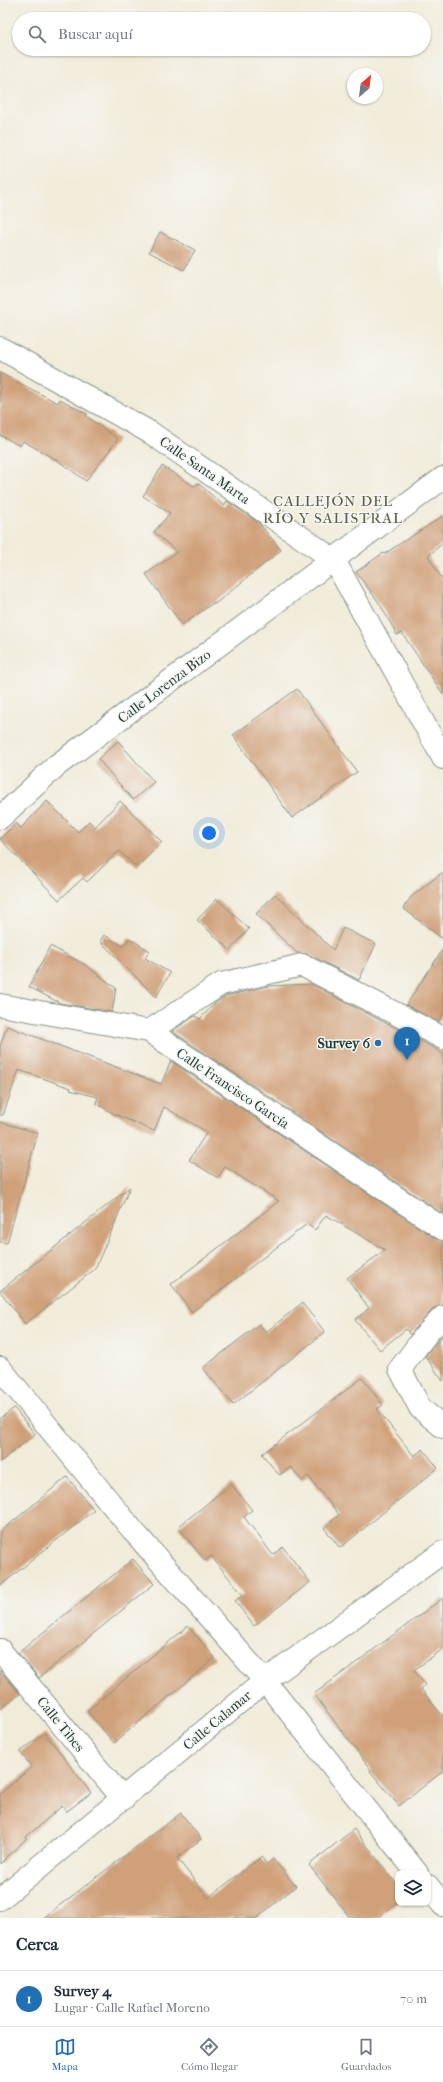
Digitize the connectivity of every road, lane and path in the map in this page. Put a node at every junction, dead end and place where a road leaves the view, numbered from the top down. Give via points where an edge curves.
1 (0, 348) edge
2 (443, 478) edge
3 (334, 560) junction
4 (443, 758) edge
5 (0, 818) edge
6 (0, 1005) edge
7 (149, 1032) junction
8 (443, 1038) edge
9 (443, 1229) edge
10 (443, 1317) edge
11 (0, 1368) edge
12 (443, 1427) edge
13 (443, 1552) edge
14 (0, 1650) edge
15 (265, 1681) junction
16 (123, 1799) junction
17 (415, 1870) edge
18 (431, 1890) edge
19 (0, 1899) edge
20 (443, 1905) edge

1 - 3 street, Calle Santa Marta via 151,433
2 - 3 street, Calle Lorenza Bizo
3 - 4 street, Calle Santa Marta
3 - 5 street, Calle Lorenza Bizo via 56,766
6 - 7 street, Calle Francisco García
7 - 8 street via 221,984 302,965
7 - 9 street, Calle Francisco García
10 - 12 street via 428,1332 400,1369 420,1408
11 - 15 street via 135,1533
13 - 15 street, Calle Calamar
14 - 16 street, Calle Tibes
15 - 16 street, Calle Calamar
15 - 17 street
16 - 19 street, Calle Calamar
18 - 20 street

